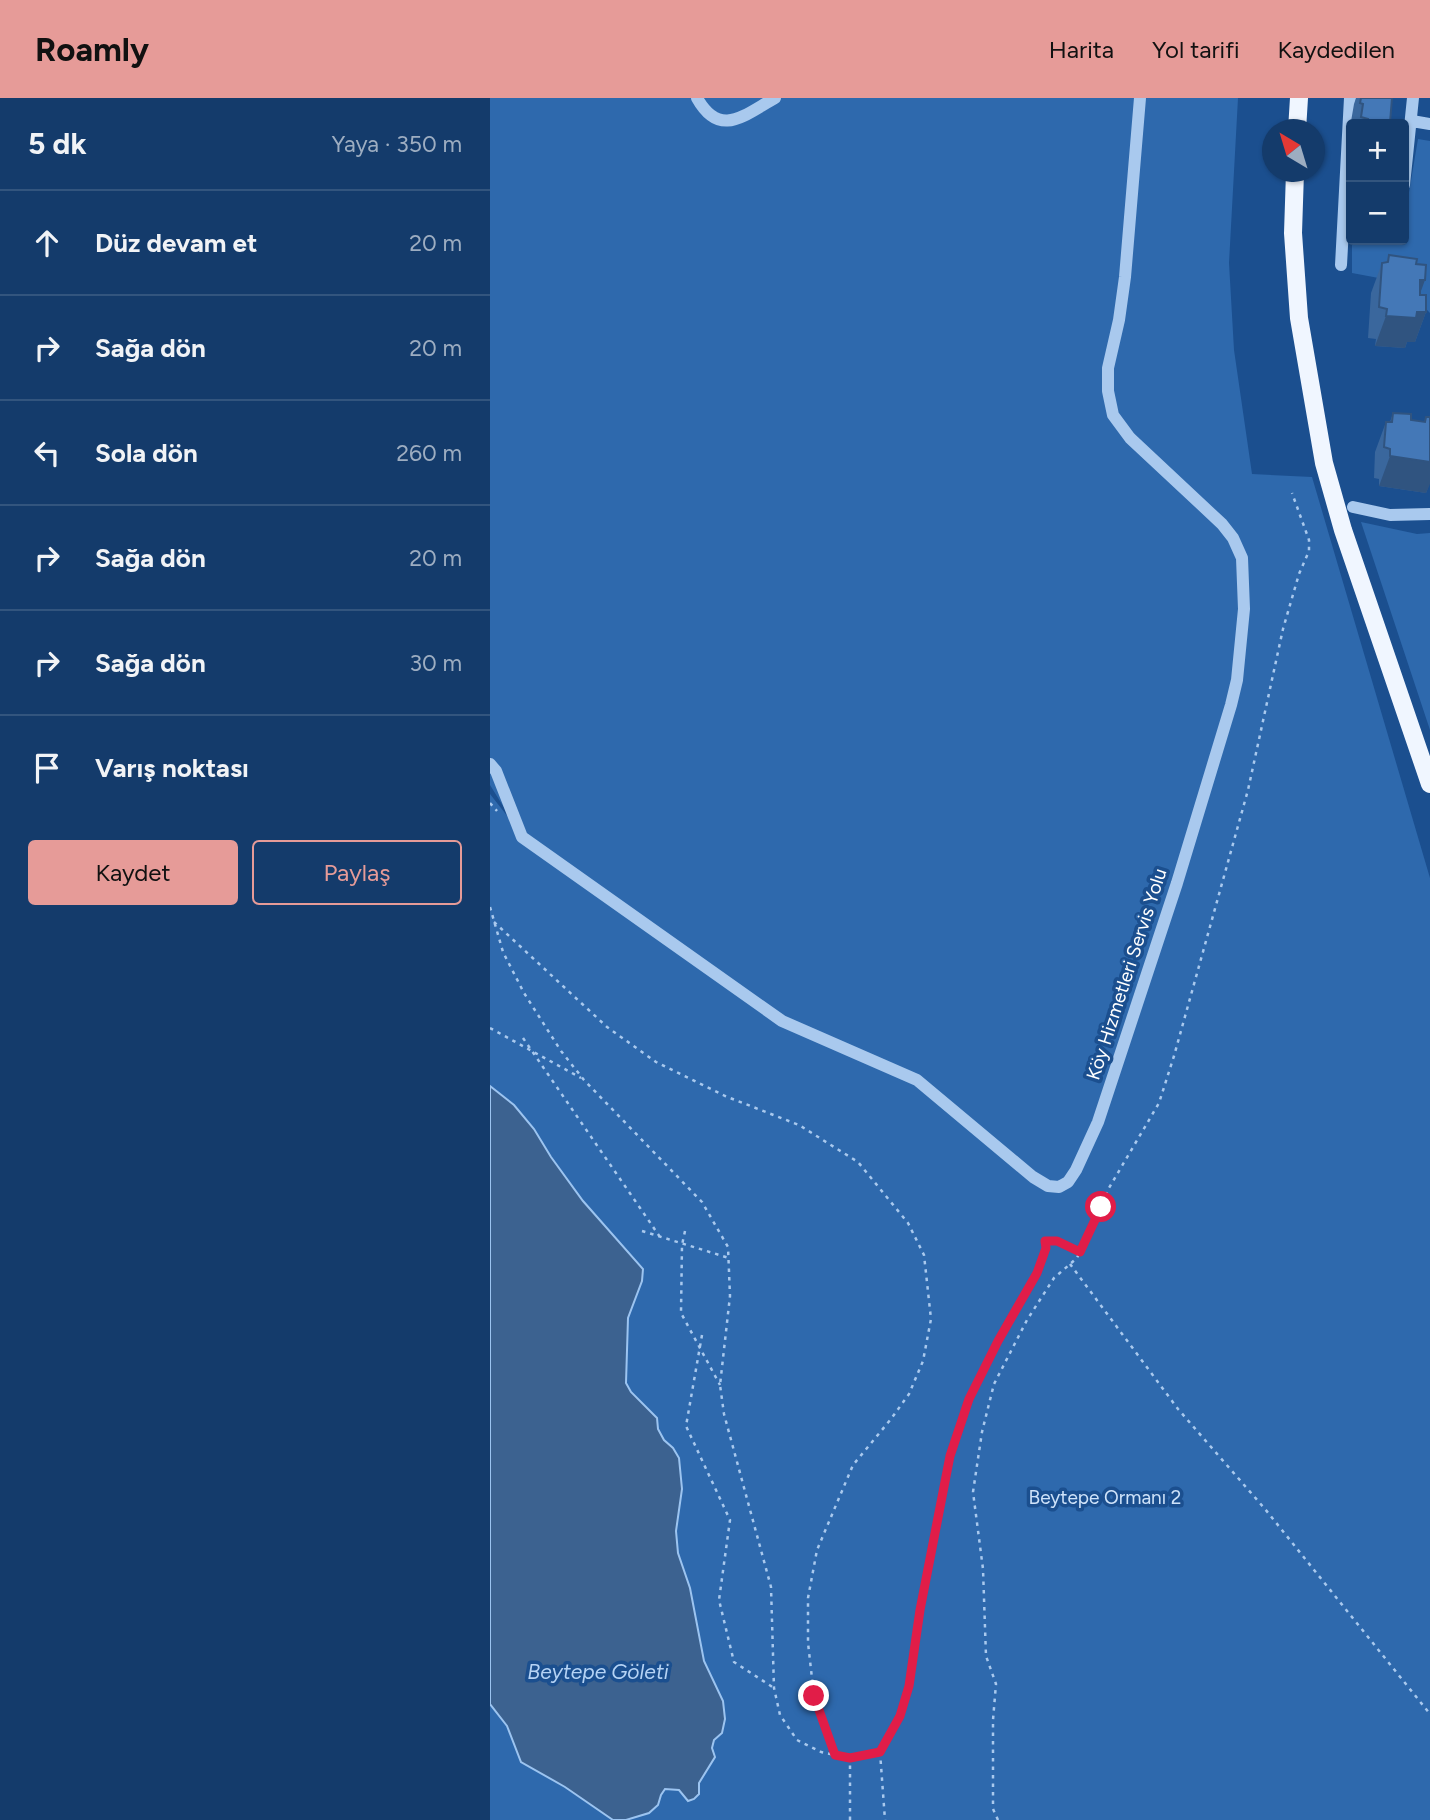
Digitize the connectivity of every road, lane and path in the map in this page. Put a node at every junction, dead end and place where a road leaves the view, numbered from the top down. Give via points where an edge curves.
1 (698, 98) edge
2 (775, 98) edge
3 (1140, 98) edge
4 (1299, 98) edge
5 (1350, 98) edge
6 (1413, 98) edge
7 (1298, 119) edge
8 (1412, 121) junction
9 (1430, 124) edge
10 (1296, 182) edge
11 (1404, 182) edge
12 (1340, 265) dead end
13 (1292, 493) dead end
14 (1353, 507) dead end
15 (1430, 514) edge
16 (490, 764) edge
17 (1430, 784) edge
18 (490, 907) edge
19 (494, 922) junction
20 (490, 1028) edge
21 (523, 1038) dead end
22 (533, 1052) junction
23 (584, 1080) junction
24 (642, 1231) dead end
25 (685, 1231) dead end
26 (660, 1237) junction
27 (682, 1245) junction
28 (1080, 1252) junction
29 (729, 1258) junction
30 (1070, 1264) junction
31 (702, 1335) dead end
32 (699, 1348) junction
33 (720, 1385) junction
34 (774, 1688) junction
35 (1430, 1714) edge
36 (880, 1752) junction
37 (835, 1755) junction
38 (850, 1758) junction
39 (850, 1820) edge
40 (885, 1820) edge
41 (998, 1820) edge

1 - 2 street via 706,113 721,121 734,120
3 - 16 street, Köy Hizmetleri Servis Yolu via 1125,277 1108,391 1113,415 1130,438 1233,538 1242,558 1244,609 1237,680 1177,883 1098,1122 1068,1182 1048,1186 1033,1177 917,1080 782,1021 522,837
4 - 7 main road
5 - 12 street
6 - 8 street
8 - 9 street
8 - 11 street
10 - 17 main road via 1293,233 1299,318 1324,463
13 - 28 path via 1309,551 1283,629 1248,790 1174,1056 1159,1103
14 - 15 street via 1390,515
18 - 19 path
19 - 23 path via 524,993
19 - 37 path via 607,1027 656,1062 799,1125 858,1162 908,1223 924,1255 931,1320 923,1361 909,1394 853,1465 817,1550 808,1643 814,1696
20 - 22 path
21 - 22 path
22 - 23 path
22 - 26 path
23 - 29 path via 702,1202 728,1247
24 - 26 path
25 - 27 path
26 - 27 path
27 - 29 path
27 - 32 path via 681,1313
28 - 30 path
28 - 36 path via 1057,1241 1045,1241 1037,1273 969,1399 950,1456 909,1686 900,1716
29 - 33 path via 730,1296
30 - 35 path via 1178,1409
30 - 41 path via 1054,1278 994,1384 973,1492 983,1569 986,1656 996,1684 993,1809
31 - 32 path
32 - 33 path
32 - 34 path via 686,1426 730,1520 719,1600 734,1662
33 - 34 path via 771,1587
34 - 37 path via 780,1715 797,1740
36 - 38 path
36 - 40 path
37 - 38 path
38 - 39 path

